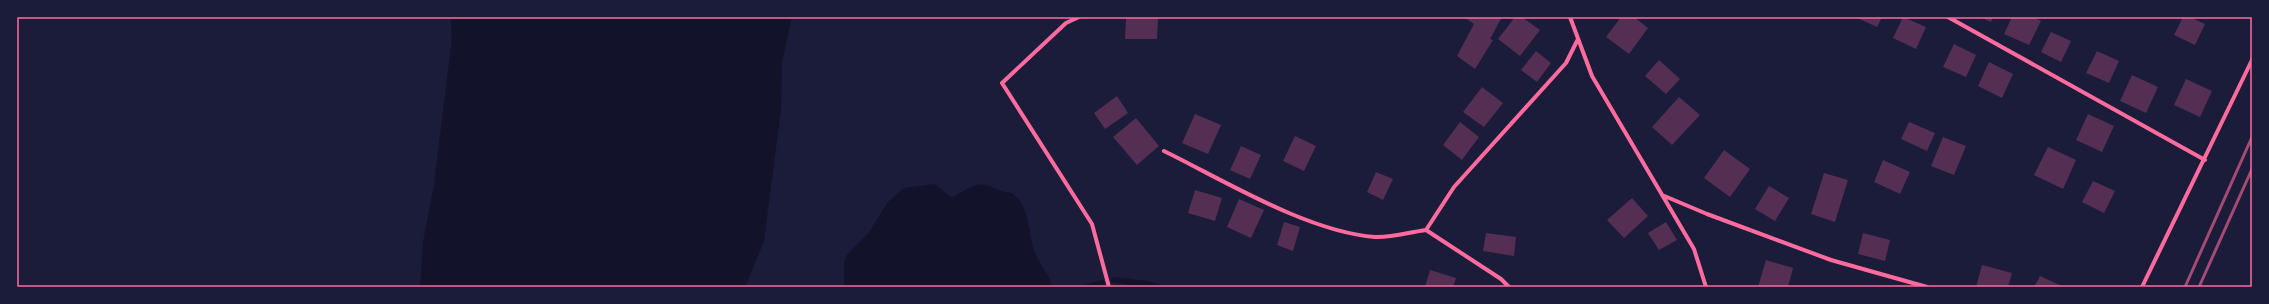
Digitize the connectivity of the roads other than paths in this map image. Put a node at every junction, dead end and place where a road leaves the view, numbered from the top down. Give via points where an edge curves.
1 (1079, 17) edge
2 (1570, 17) edge
3 (1948, 17) edge
4 (1578, 39) junction
5 (2252, 60) edge
6 (1164, 151) dead end
7 (2205, 160) junction
8 (1662, 195) junction
9 (1426, 230) junction
10 (1109, 287) edge
11 (1509, 287) edge
12 (1706, 287) edge
13 (1927, 287) edge
14 (2142, 287) edge

1 - 10 street via 1066,23 1002,83 1092,224
2 - 4 street
3 - 7 street
4 - 8 street via 1592,76
4 - 9 street via 1566,63 1454,187
5 - 7 street
6 - 9 street via 1270,204 1326,228 1376,237
7 - 14 street
8 - 12 street via 1694,249
8 - 13 street via 1831,260
9 - 11 street via 1501,279

